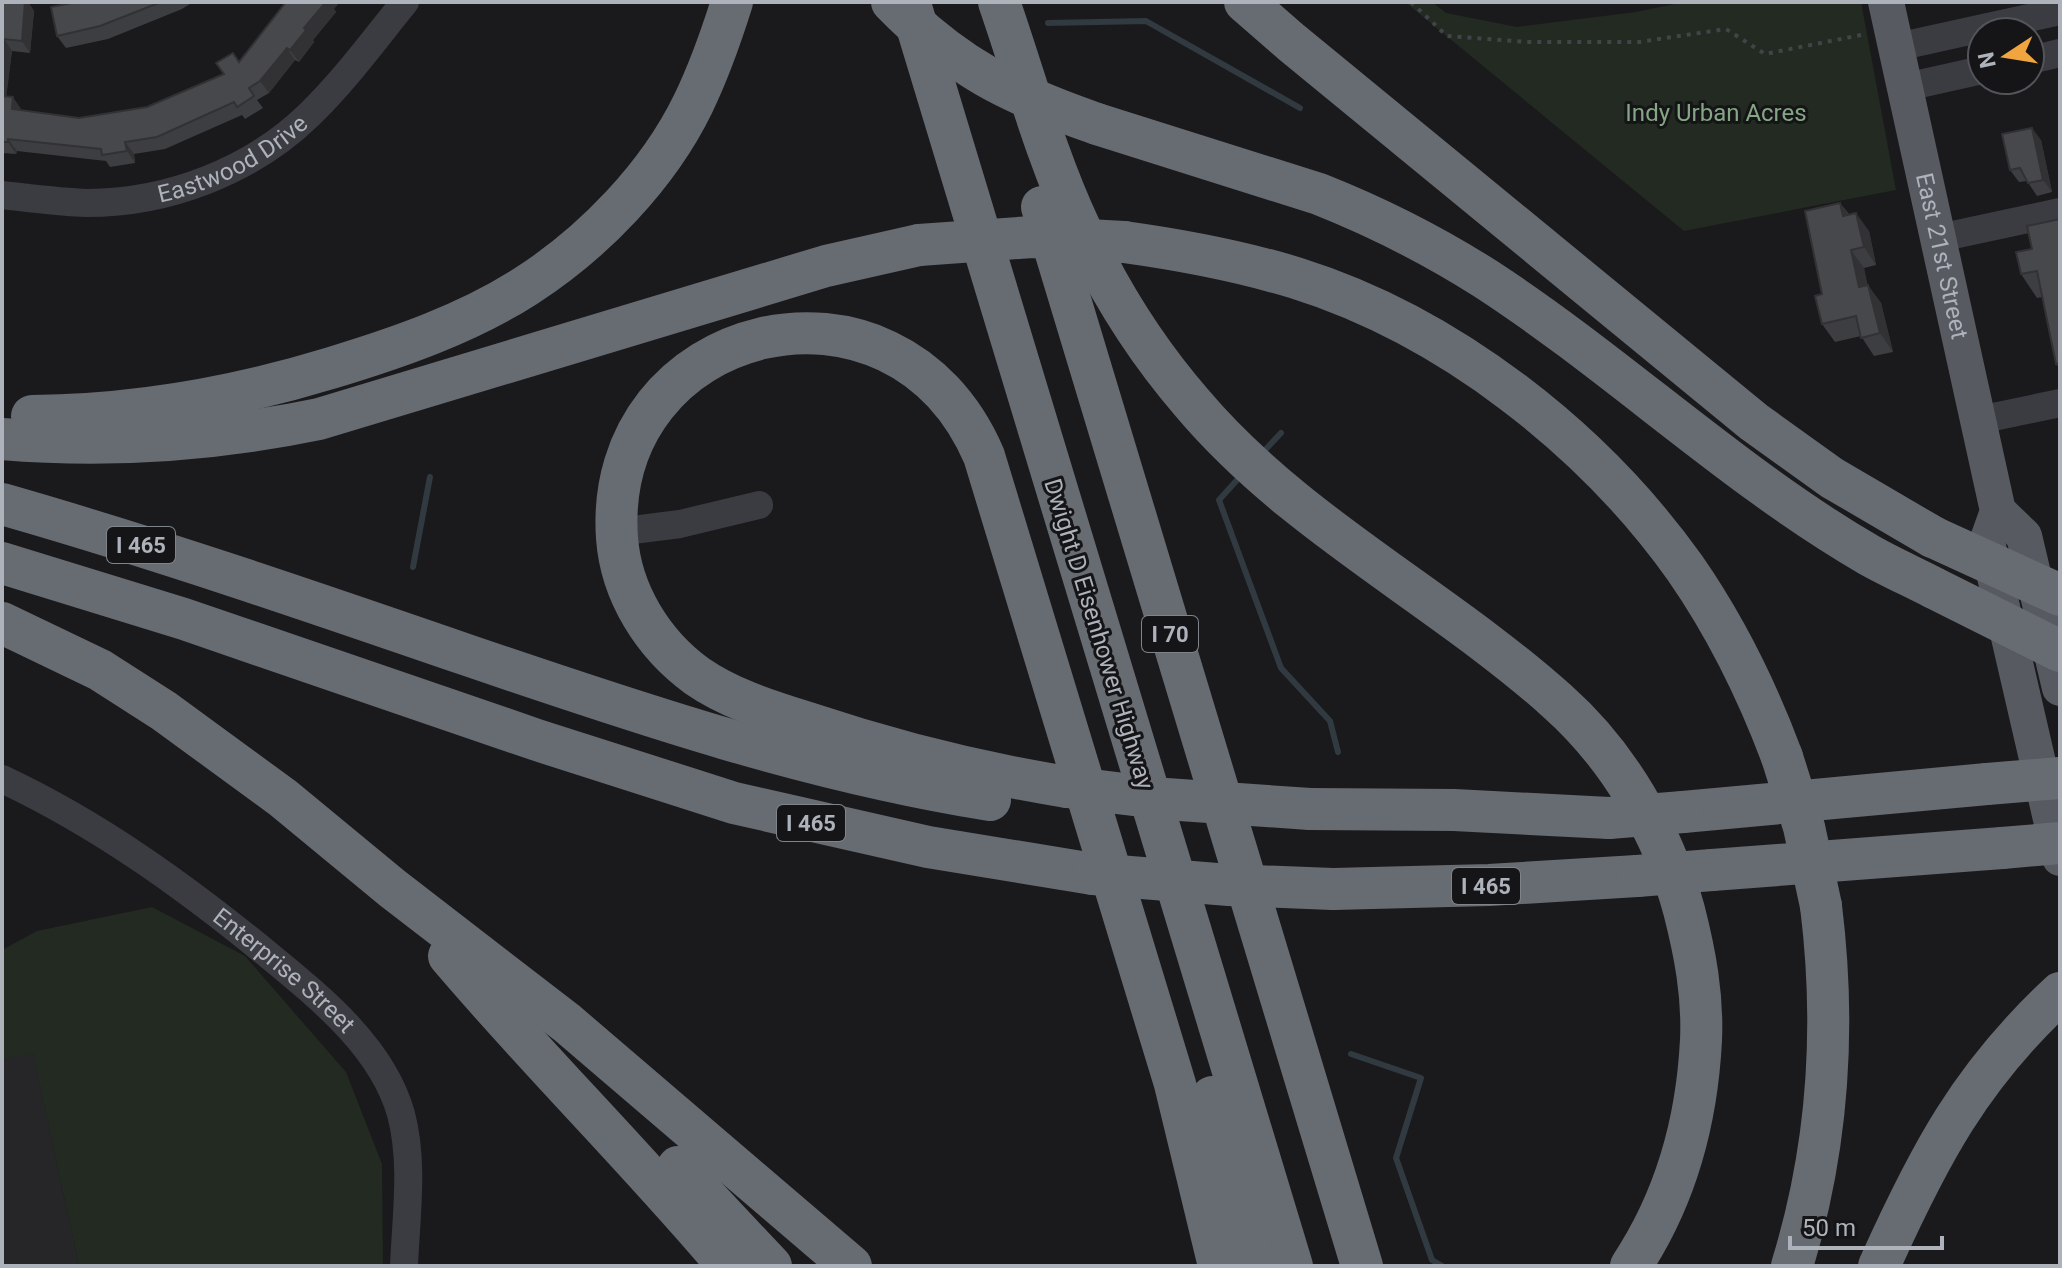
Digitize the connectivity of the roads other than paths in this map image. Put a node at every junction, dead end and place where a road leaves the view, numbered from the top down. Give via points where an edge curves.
1 (405, 2) edge
2 (732, 2) edge
3 (892, 2) edge
4 (910, 2) edge
5 (981, 2) edge
6 (999, 2) edge
7 (1245, 2) edge
8 (2060, 11) edge
9 (1892, 26) edge
10 (1966, 74) edge
11 (1906, 87) junction
12 (2, 195) edge
13 (2060, 212) edge
14 (1939, 238) junction
15 (2060, 403) edge
16 (2, 415) edge
17 (1979, 420) junction
18 (2, 439) edge
19 (2, 504) edge
20 (759, 505) dead end
21 (1998, 511) junction
22 (617, 532) junction
23 (2, 563) edge
24 (2060, 595) edge
25 (2, 623) edge
26 (2060, 651) edge
27 (2060, 688) edge
28 (2060, 778) edge
29 (2, 779) edge
30 (1071, 800) junction
31 (2060, 843) edge
32 (2060, 858) edge
33 (392, 888) junction
34 (1181, 907) junction
35 (496, 970) junction
36 (2047, 1004) edge
37 (404, 1266) edge
38 (728, 1266) edge
39 (771, 1266) edge
40 (851, 1266) edge
41 (1219, 1266) edge
42 (1255, 1266) edge
43 (1292, 1266) edge
44 (1362, 1266) edge
45 (1631, 1266) edge
46 (1792, 1266) edge
47 (1879, 1266) edge

1 - 12 street, Eastwood Drive via 311,113 275,143 225,172 172,192 126,201
2 - 16 highway via 692,106 657,161 585,240 496,303 367,357 233,395 101,414
3 - 26 highway, bridge via 945,50 1040,104 1319,194 1436,250 1540,317 1868,554
4 - 34 highway, Dwight D Eisenhower Highway / I 70
5 - 44 highway, I 70
6 - 45 highway via 1079,227 1117,299 1176,383 1291,501 1559,702 1613,763 1651,825 1672,871 1690,933 1702,1030 1685,1147 1664,1208
7 - 24 highway, bridge via 1754,422 1832,478 1933,537
8 - 9 street
9 - 11 main road, East 21st Street
10 - 11 street
11 - 14 main road, East 21st Street
13 - 14 street
14 - 17 main road, East 21st Street
15 - 17 street
17 - 21 main road, East 21st Street
18 - 46 highway, bridge via 165,442 319,419 826,266 919,245 1032,237 1124,242 1225,260 1318,287 1404,324 1520,398 1648,521 1732,645 1760,703 1804,827 1821,906 1828,990 1825,1104
19 - 30 highway, I 465 via 169,553 684,728 836,770 968,796
20 - 22 street
21 - 27 main road via 2024,536
21 - 32 main road, East 21st Street via 1987,542
22 - 30 highway via 625,579 644,620 680,662 714,687 868,742
22 - 41 highway via 619,481 637,435 676,384 698,365 731,349 795,333 854,337 904,359 950,398 973,429 989,471 1175,1084
23 - 31 highway, I 465, bridge via 734,803 928,847 1093,874 1333,889 1476,886
25 - 33 highway via 100,670 164,711 283,798
28 - 30 highway, I 465, bridge via 1423,831 1313,820 1215,825
29 - 37 street, Enterprise Street via 90,827 200,899 311,992 372,1055 391,1087 406,1131
33 - 35 highway
33 - 38 highway
34 - 42 highway via 1205,1068
34 - 43 highway, Dwight D Eisenhower Highway / I 70
35 - 39 highway via 553,1038
35 - 40 highway via 567,1023
36 - 47 highway via 1992,1063 1954,1117 1916,1183

